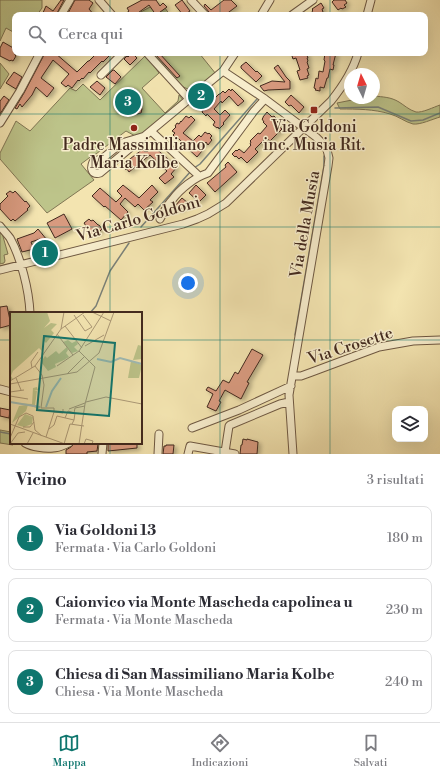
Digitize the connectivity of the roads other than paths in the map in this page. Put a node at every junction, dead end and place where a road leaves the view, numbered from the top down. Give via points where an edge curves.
1 (70, 0) edge
2 (99, 0) edge
3 (190, 0) edge
4 (270, 0) edge
5 (313, 0) edge
6 (371, 0) edge
7 (63, 12) edge
8 (109, 12) edge
9 (202, 12) edge
10 (264, 12) edge
11 (296, 12) edge
12 (368, 12) edge
13 (38, 56) edge
14 (119, 56) edge
15 (149, 56) edge
16 (233, 56) edge
17 (357, 56) edge
18 (223, 71) junction
19 (101, 75) dead end
20 (189, 99) junction
21 (265, 99) junction
22 (0, 123) edge
23 (304, 127) junction
24 (151, 131) junction
25 (145, 136) junction
26 (199, 176) junction
27 (160, 219) dead end
28 (0, 226) edge
29 (21, 264) junction
30 (0, 270) edge
31 (30, 312) edge
32 (440, 340) edge
33 (293, 376) junction
34 (291, 386) junction
35 (0, 389) edge
36 (10, 392) edge
37 (289, 402) junction
38 (192, 428) dead end
39 (159, 434) dead end
40 (26, 444) edge
41 (66, 444) edge
42 (103, 444) edge
43 (225, 452) junction
44 (102, 454) edge
45 (158, 454) edge
46 (188, 454) edge
47 (235, 454) edge
48 (293, 454) edge

1 - 7 street
2 - 8 street
3 - 9 street
4 - 10 street
5 - 11 street
6 - 12 street
13 - 22 street
14 - 19 street
15 - 20 street via 162,73
16 - 18 street
17 - 23 street, Via Carlo Goldoni via 339,91
18 - 20 street
18 - 21 street, Via della Musia
20 - 24 street
21 - 23 street, Via della Musia
21 - 26 street via 208,173
23 - 29 street, Via Carlo Goldoni via 226,203 208,214 183,224
23 - 33 street, Via della Musia via 325,146 329,164
24 - 25 street
24 - 26 street
25 - 25 street via 125,142 93,162 91,167 94,173 100,173
26 - 27 street via 172,199
28 - 29 street via 9,237
29 - 30 street, Via Carlo Goldoni
29 - 31 street
32 - 33 street, Via Crosette via 413,340 379,347 301,376
33 - 34 street, Via della Musia
34 - 37 street, Via della Musia
34 - 38 street
35 - 36 street
37 - 43 street via 230,424
37 - 48 street, Via della Musia
39 - 45 street
40 - 41 street via 44,448
42 - 44 street
43 - 46 street via 190,446
43 - 47 street

